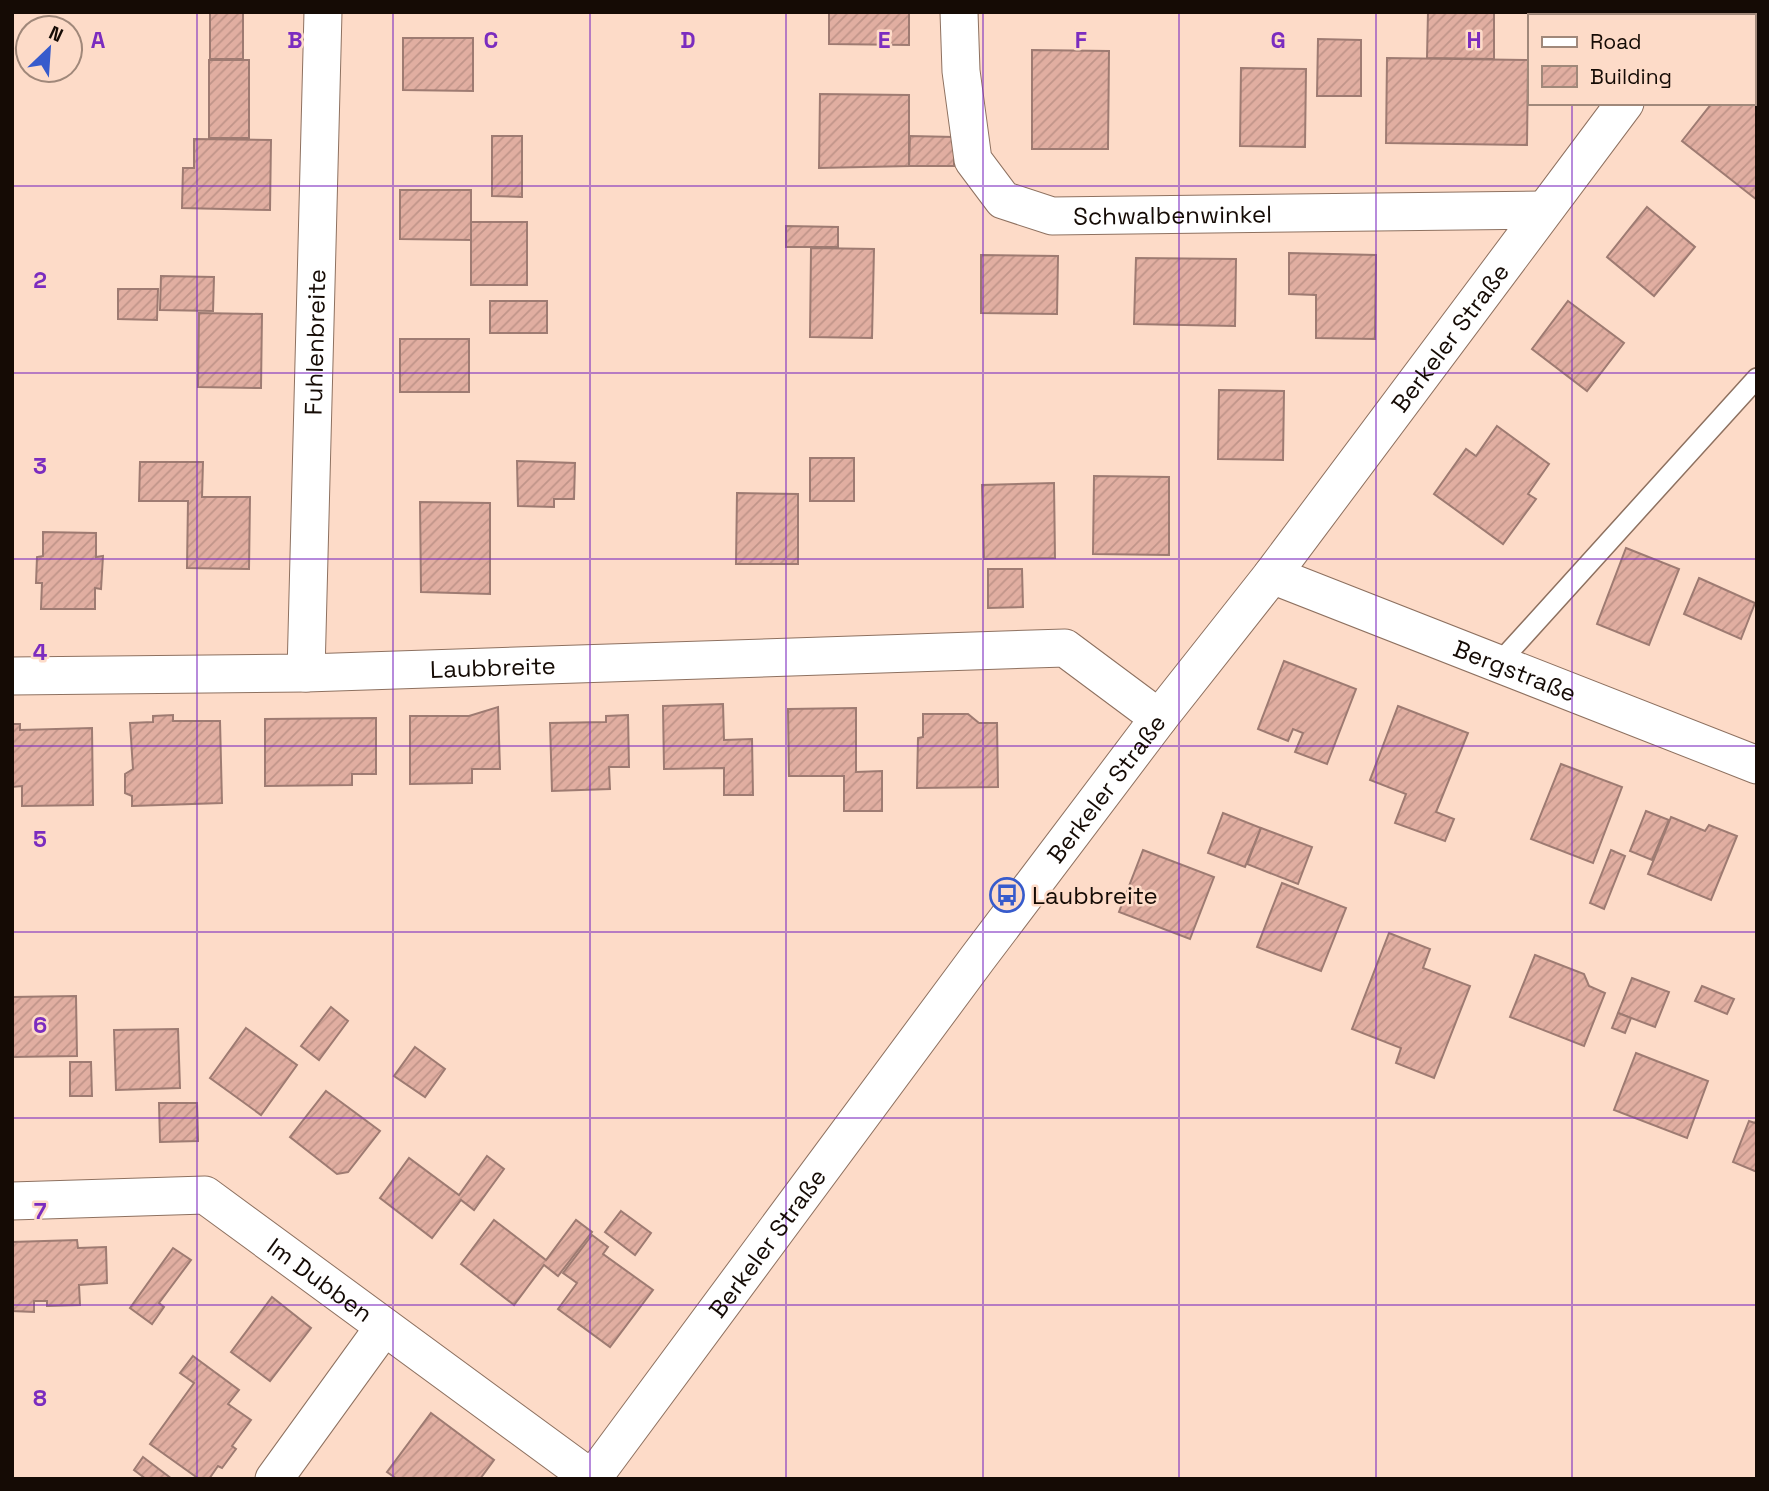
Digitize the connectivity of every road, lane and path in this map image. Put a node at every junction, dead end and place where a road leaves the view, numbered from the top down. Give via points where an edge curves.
1 (323, 12) edge
2 (959, 12) edge
3 (1623, 105) edge
4 (1544, 210) junction
5 (1757, 378) edge
6 (1272, 575) junction
7 (1498, 664) junction
8 (306, 673) junction
9 (12, 676) edge
10 (1159, 718) junction
11 (1757, 765) edge
12 (12, 1201) edge
13 (384, 1327) junction
14 (274, 1479) edge
15 (592, 1479) edge

1 - 8 street, Fuhlenbreite
2 - 4 street, Schwalbenwinkel via 961,71 973,160 1003,200 1052,216
3 - 4 street, Berkeler Straße
4 - 6 street, Berkeler Straße
5 - 7 lane
6 - 7 street, Bergstraße
6 - 10 street, Berkeler Straße
7 - 11 street, Bergstraße
8 - 9 street, Laubbreite
8 - 10 street, Laubbreite via 1065,648
10 - 15 street, Berkeler Straße
12 - 13 street, Im Dubben via 205,1195
13 - 14 street
13 - 15 street, Im Dubben

